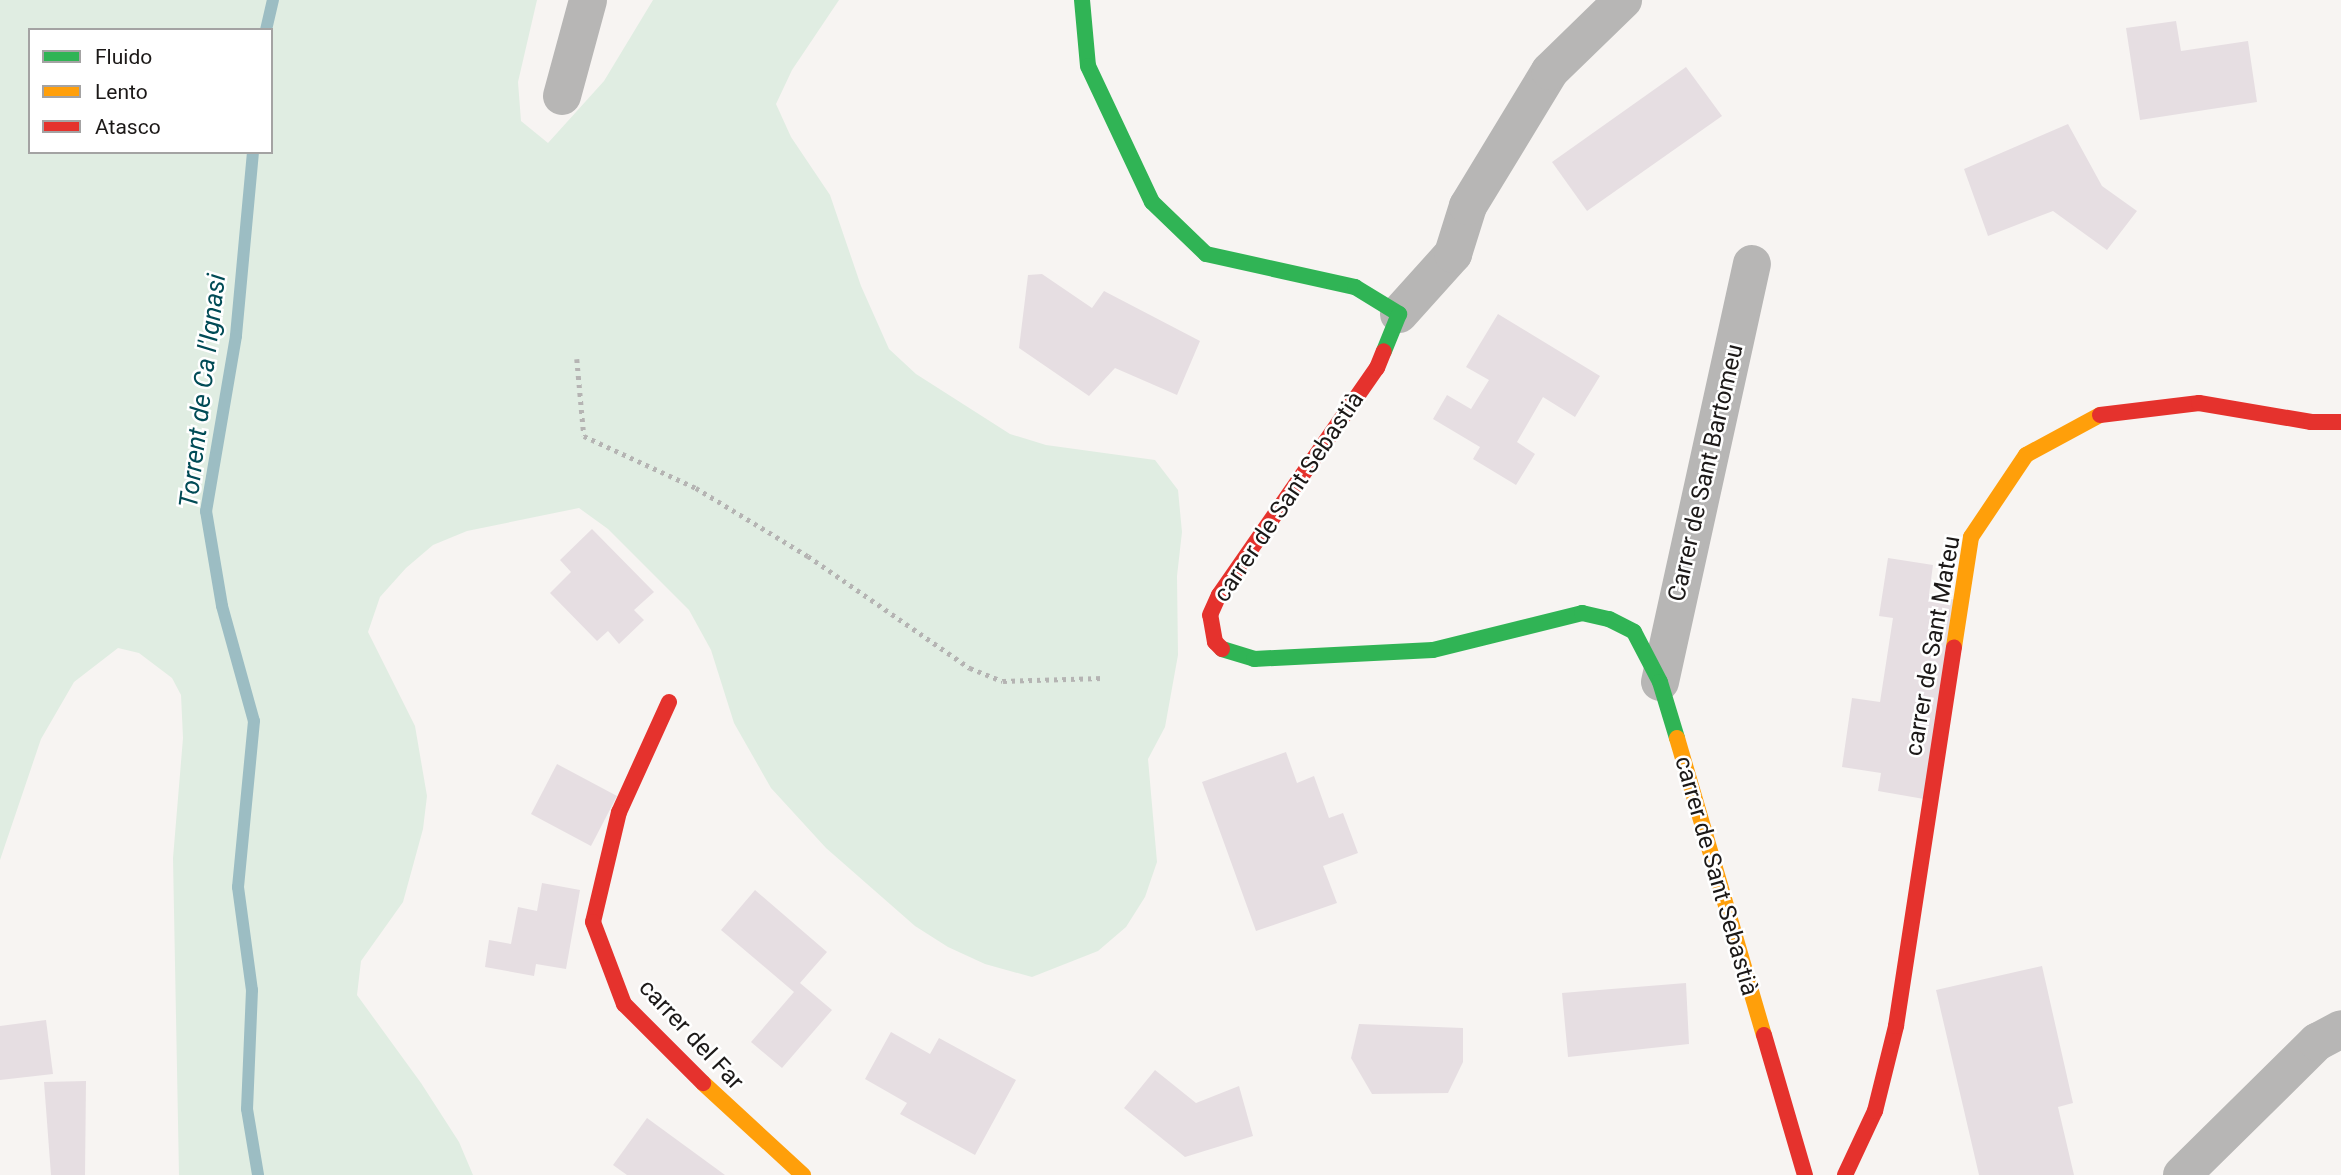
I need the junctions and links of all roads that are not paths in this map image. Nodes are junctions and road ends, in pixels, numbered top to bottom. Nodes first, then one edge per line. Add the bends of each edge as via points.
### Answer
1 (588, 0) edge
2 (1082, 0) edge
3 (1623, 0) edge
4 (562, 96) dead end
5 (1752, 264) dead end
6 (1399, 314) junction
7 (2341, 422) edge
8 (1660, 682) junction
9 (669, 702) dead end
10 (2341, 1029) edge
11 (803, 1175) edge
12 (1805, 1175) edge
13 (1845, 1175) edge
14 (2182, 1175) edge

1 - 4 street
2 - 6 street via 1088,66 1152,202 1206,254 1355,287
3 - 6 street via 1550,71 1468,206 1453,254
5 - 8 street, Carrer de Sant Bartomeu
6 - 8 street, carrer de Sant Sebastià via 1377,368 1219,595 1210,615 1215,642 1224,651 1254,659 1433,650 1582,613 1609,619 1634,632
7 - 13 street, carrer de Sant Mateu via 2311,422 2199,403 2103,413 2026,455 1971,537 1896,1026 1875,1111
8 - 12 street, carrer de Sant Sebastià
9 - 11 street, carrer del Far via 619,812 593,922 624,1004 750,1132
10 - 14 street via 2317,1042

